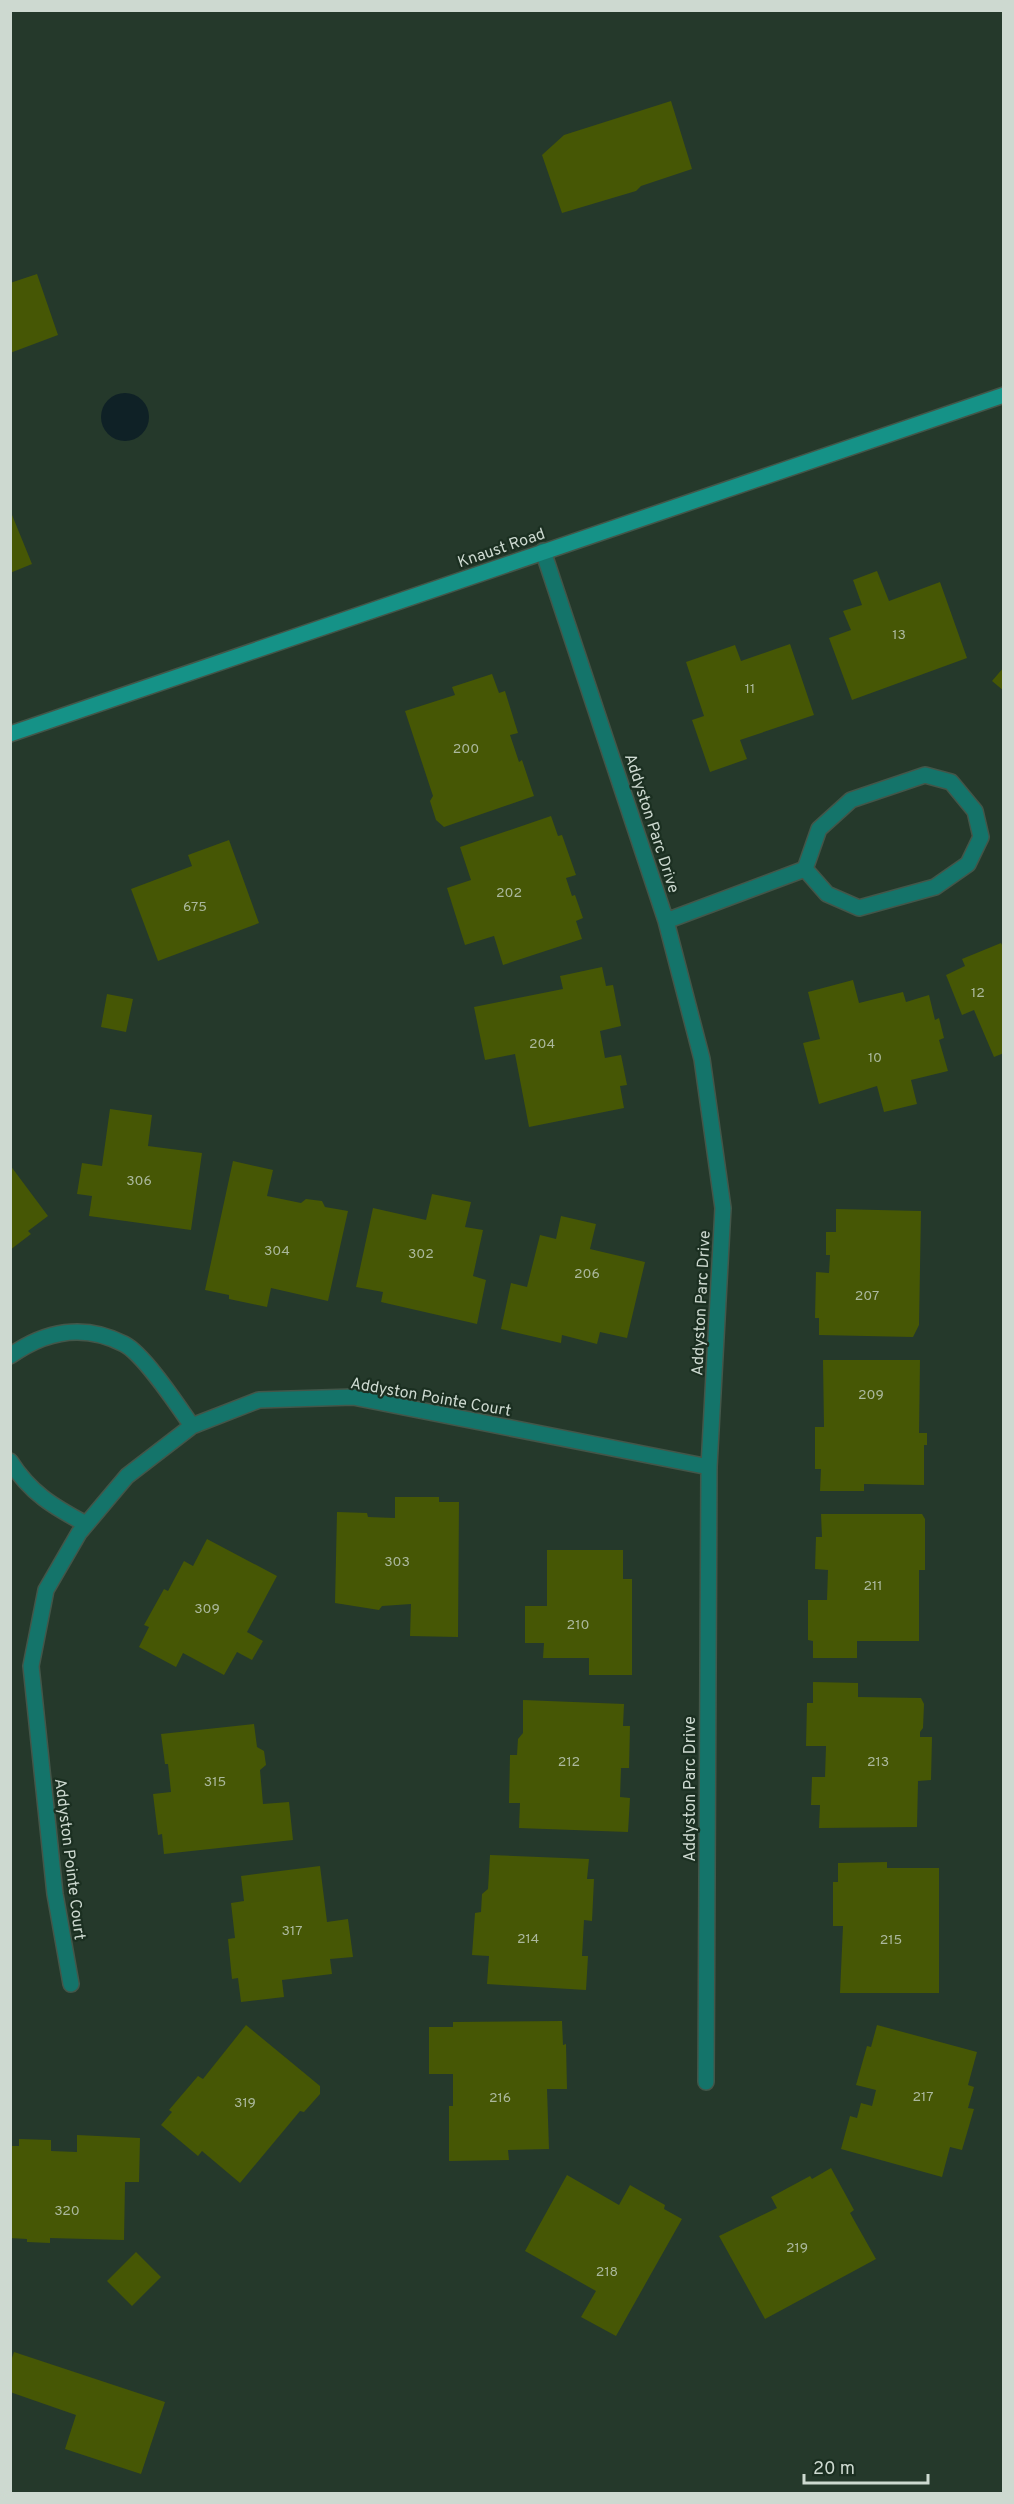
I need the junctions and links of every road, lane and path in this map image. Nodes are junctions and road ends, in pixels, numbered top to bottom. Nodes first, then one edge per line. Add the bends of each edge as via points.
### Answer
1 (1004, 395) edge
2 (543, 551) junction
3 (10, 734) edge
4 (805, 869) junction
5 (666, 921) junction
6 (10, 1356) edge
7 (192, 1426) junction
8 (10, 1461) edge
9 (709, 1467) junction
10 (86, 1524) junction
11 (71, 1984) dead end
12 (706, 2082) dead end

1 - 2 main road, Knaust Road
2 - 3 main road, Knaust Road
2 - 5 street, Addyston Parc Drive
4 - 4 street via 819,829 851,800 925,776 951,782 975,811 981,837 969,864 935,887 859,908 827,894
4 - 5 street
5 - 9 street, Addyston Parc Drive via 702,1059 723,1208
6 - 7 street via 51,1334 87,1332 125,1344 156,1376
7 - 9 street, Addyston Pointe Court via 259,1400 353,1397
7 - 10 street, Addyston Pointe Court via 127,1476
8 - 10 street via 26,1484 51,1506
9 - 12 street, Addyston Parc Drive
10 - 11 street, Addyston Pointe Court via 46,1590 31,1666 55,1894

